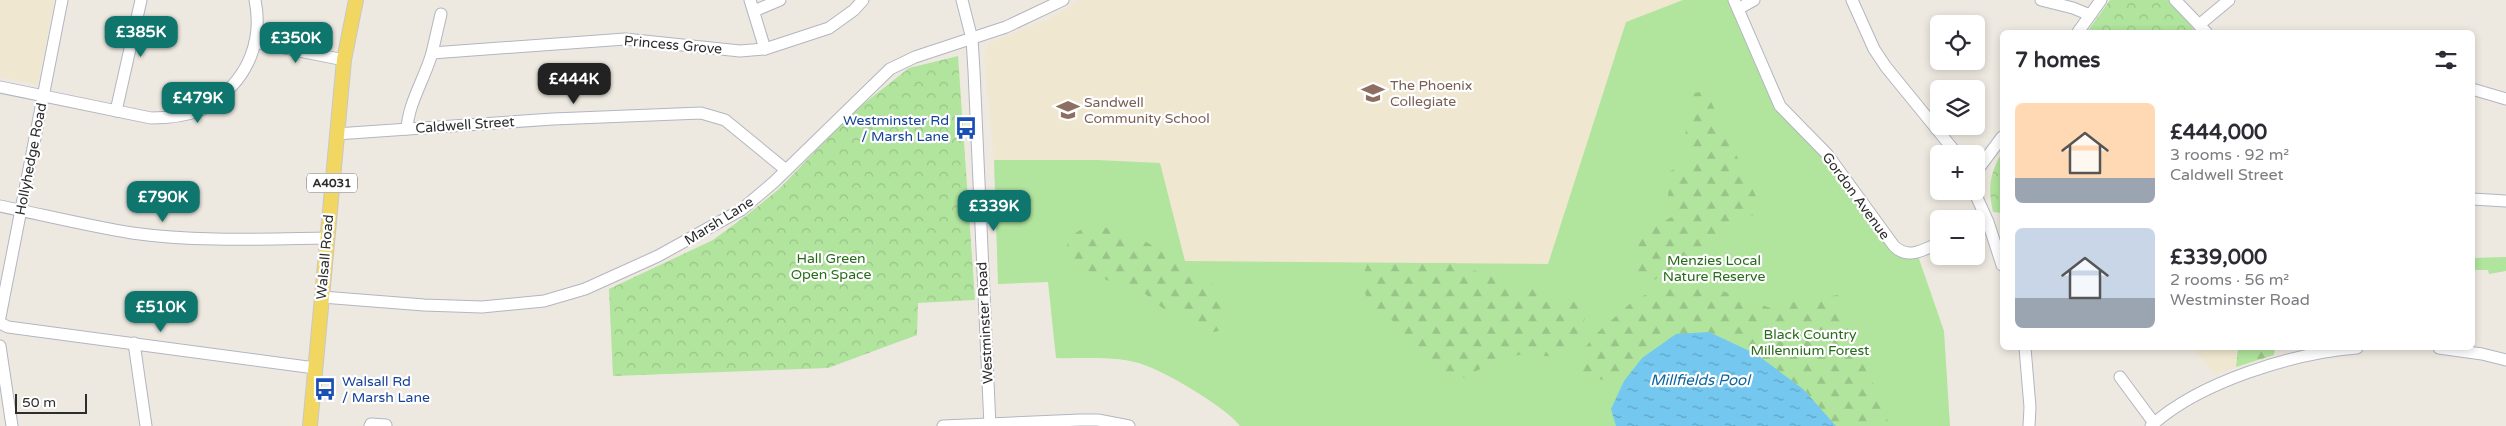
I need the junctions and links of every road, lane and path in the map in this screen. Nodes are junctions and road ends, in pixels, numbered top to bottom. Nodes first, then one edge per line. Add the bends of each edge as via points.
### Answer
1 (62, 0) edge
2 (141, 0) edge
3 (255, 0) edge
4 (356, 0) edge
5 (750, 0) edge
6 (780, 0) edge
7 (863, 0) edge
8 (962, 0) edge
9 (1063, 0) edge
10 (1754, 0) edge
11 (1852, 0) edge
12 (2041, 0) edge
13 (2101, 0) edge
14 (2175, 0) edge
15 (2229, 0) edge
16 (1736, 4) edge
17 (754, 11) junction
18 (440, 14) dead end
19 (2090, 15) junction
20 (2202, 29) edge
21 (2079, 30) edge
22 (972, 39) junction
23 (254, 42) junction
24 (765, 49) junction
25 (432, 53) junction
26 (344, 60) junction
27 (0, 87) edge
28 (2475, 90) edge
29 (44, 96) junction
30 (2506, 99) edge
31 (116, 111) junction
32 (407, 129) junction
33 (336, 134) junction
34 (2000, 140) edge
35 (1950, 145) edge
36 (1985, 160) edge
37 (786, 170) junction
38 (2475, 199) edge
39 (1978, 200) edge
40 (2506, 202) edge
41 (0, 206) edge
42 (21, 210) junction
43 (1988, 222) junction
44 (1985, 223) edge
45 (327, 238) junction
46 (1930, 247) edge
47 (2000, 259) edge
48 (322, 297) junction
49 (0, 317) edge
50 (0, 323) edge
51 (134, 342) junction
52 (0, 346) edge
53 (2025, 350) edge
54 (2327, 350) edge
55 (2453, 350) edge
56 (2506, 360) edge
57 (315, 368) junction
58 (2120, 377) dead end
59 (386, 425) dead end
60 (990, 425) edge
61 (2153, 425) edge
62 (12, 426) edge
63 (146, 426) edge
64 (310, 426) edge
65 (370, 426) edge
66 (943, 426) edge
67 (1129, 426) edge
68 (2029, 426) edge

1 - 29 street, Hollyhedge Road
2 - 31 street
3 - 23 street via 258,15
4 - 26 main road, Walsall Road / A4031
5 - 17 street
6 - 17 street
7 - 24 street, Princess Grove via 829,28
8 - 22 street, Westminster Road
9 - 22 street, Marsh Lane
10 - 16 street
11 - 35 street via 1874,49 1886,67
12 - 19 street
13 - 19 street
14 - 20 street
15 - 20 street
16 - 46 street, Gordon Avenue via 1780,106 1827,154 1900,253 1917,253
17 - 24 street
18 - 25 street
19 - 21 street
22 - 37 street, Marsh Lane via 890,69
22 - 60 street, Westminster Road
23 - 26 street
23 - 31 street via 246,69 226,92 202,110 169,118
24 - 25 street, Princess Grove via 740,51 625,39
25 - 32 street via 410,108
26 - 33 main road, Walsall Road / A4031
27 - 29 street
28 - 30 street
29 - 31 street
29 - 42 street, Hollyhedge Road
32 - 33 street, Caldwell Street
32 - 37 street, Caldwell Street via 701,113 724,120
33 - 45 main road, Walsall Road / A4031
34 - 36 street
37 - 48 street, Marsh Lane via 741,210 701,234 612,278 563,296 521,305 482,307
38 - 40 street
39 - 43 street
41 - 42 street
42 - 45 street via 132,233 171,237 245,240
42 - 49 street, Hollyhedge Road
43 - 44 street
43 - 47 street
45 - 48 main road, Walsall Road / A4031
48 - 57 main road, Walsall Road / A4031
50 - 51 street
51 - 57 street
51 - 63 street
52 - 62 street
53 - 68 street
54 - 61 street via 2249,373 2198,394
55 - 56 street
57 - 64 main road, Walsall Road / A4031
58 - 61 street
59 - 65 street
60 - 66 street
60 - 67 street via 1098,420

